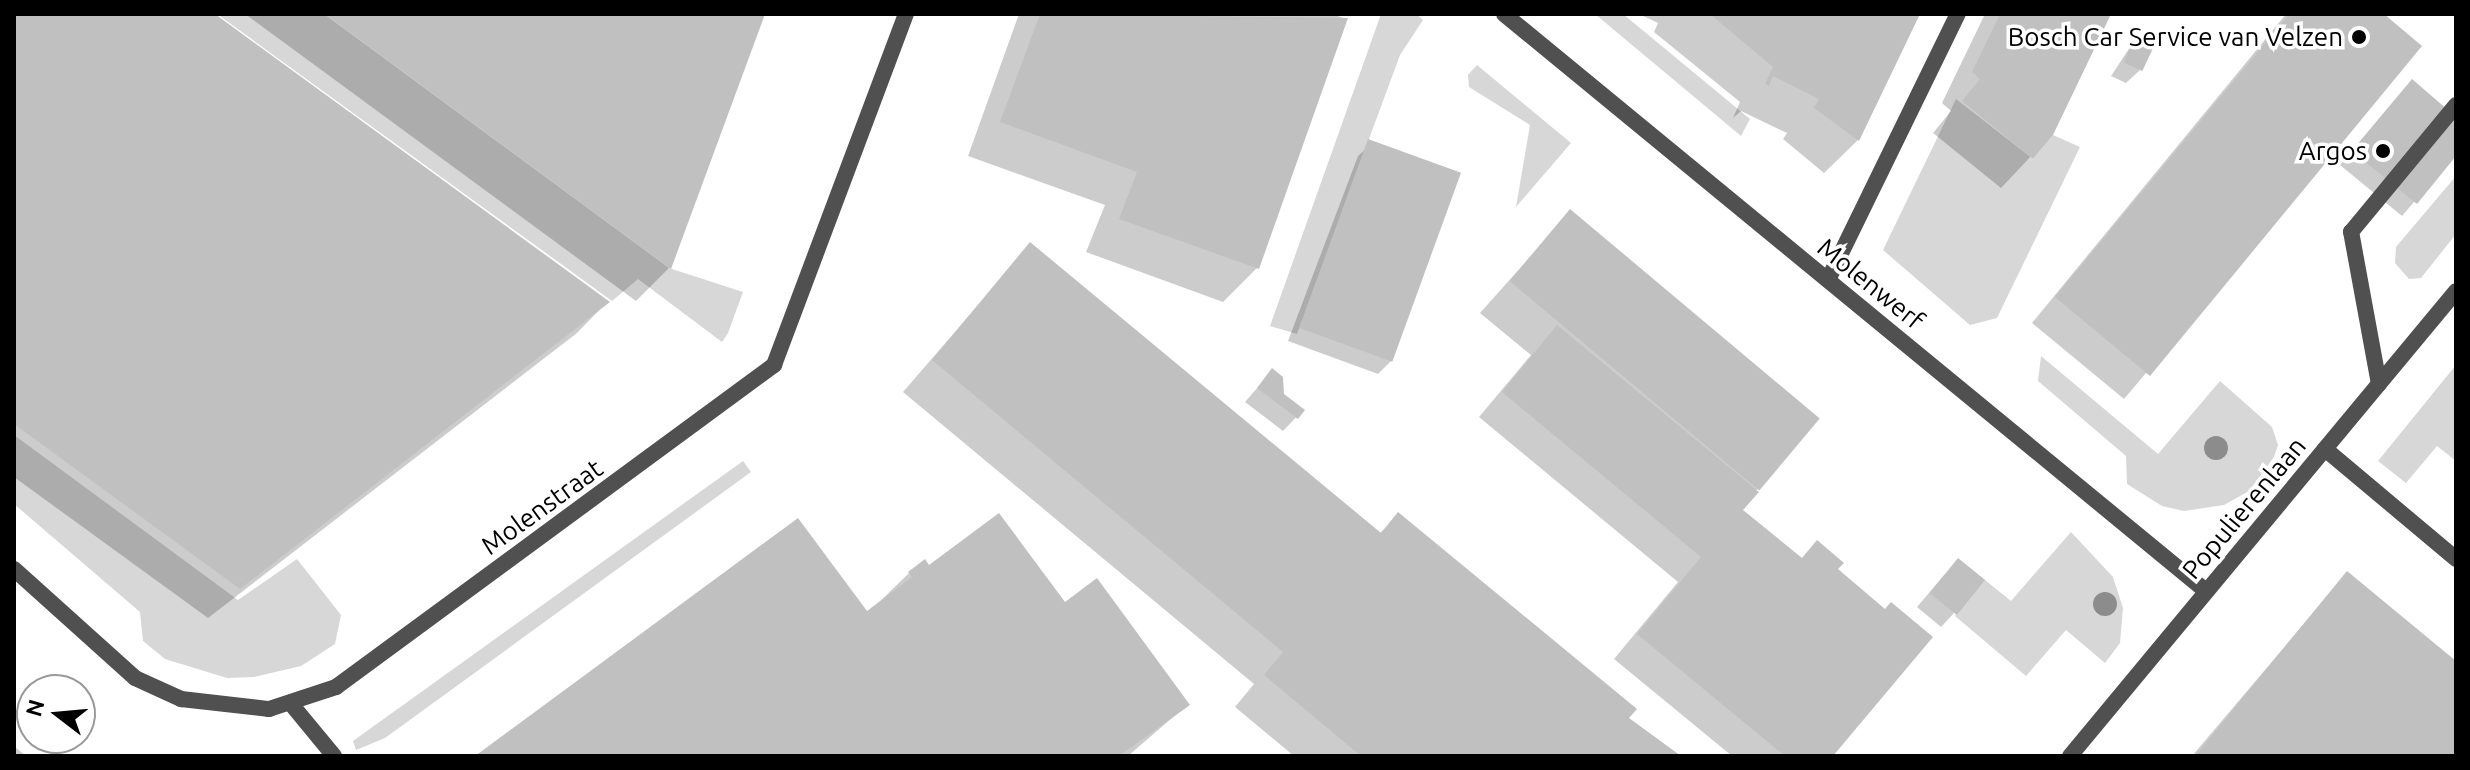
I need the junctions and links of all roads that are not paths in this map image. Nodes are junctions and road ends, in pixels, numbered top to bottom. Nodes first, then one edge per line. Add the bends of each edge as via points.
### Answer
1 (906, 14) edge
2 (1505, 14) edge
3 (1958, 14) edge
4 (2456, 105) edge
5 (1828, 280) junction
6 (2456, 291) edge
7 (2379, 384) junction
8 (2325, 449) junction
9 (2456, 559) edge
10 (14, 569) edge
11 (2206, 591) junction
12 (292, 705) junction
13 (334, 756) edge
14 (2070, 756) edge

1 - 12 street, Molenstraat via 774,365 336,687
2 - 5 street, Molenwerf
3 - 5 street
4 - 7 street via 2351,232
5 - 11 street, Molenwerf
6 - 7 street, Populierenlaan
7 - 8 street, Populierenlaan
8 - 9 street
8 - 11 street, Populierenlaan
10 - 12 street, Molenstraat via 135,678 181,699 236,708
11 - 14 street, Populierenlaan
12 - 13 street

